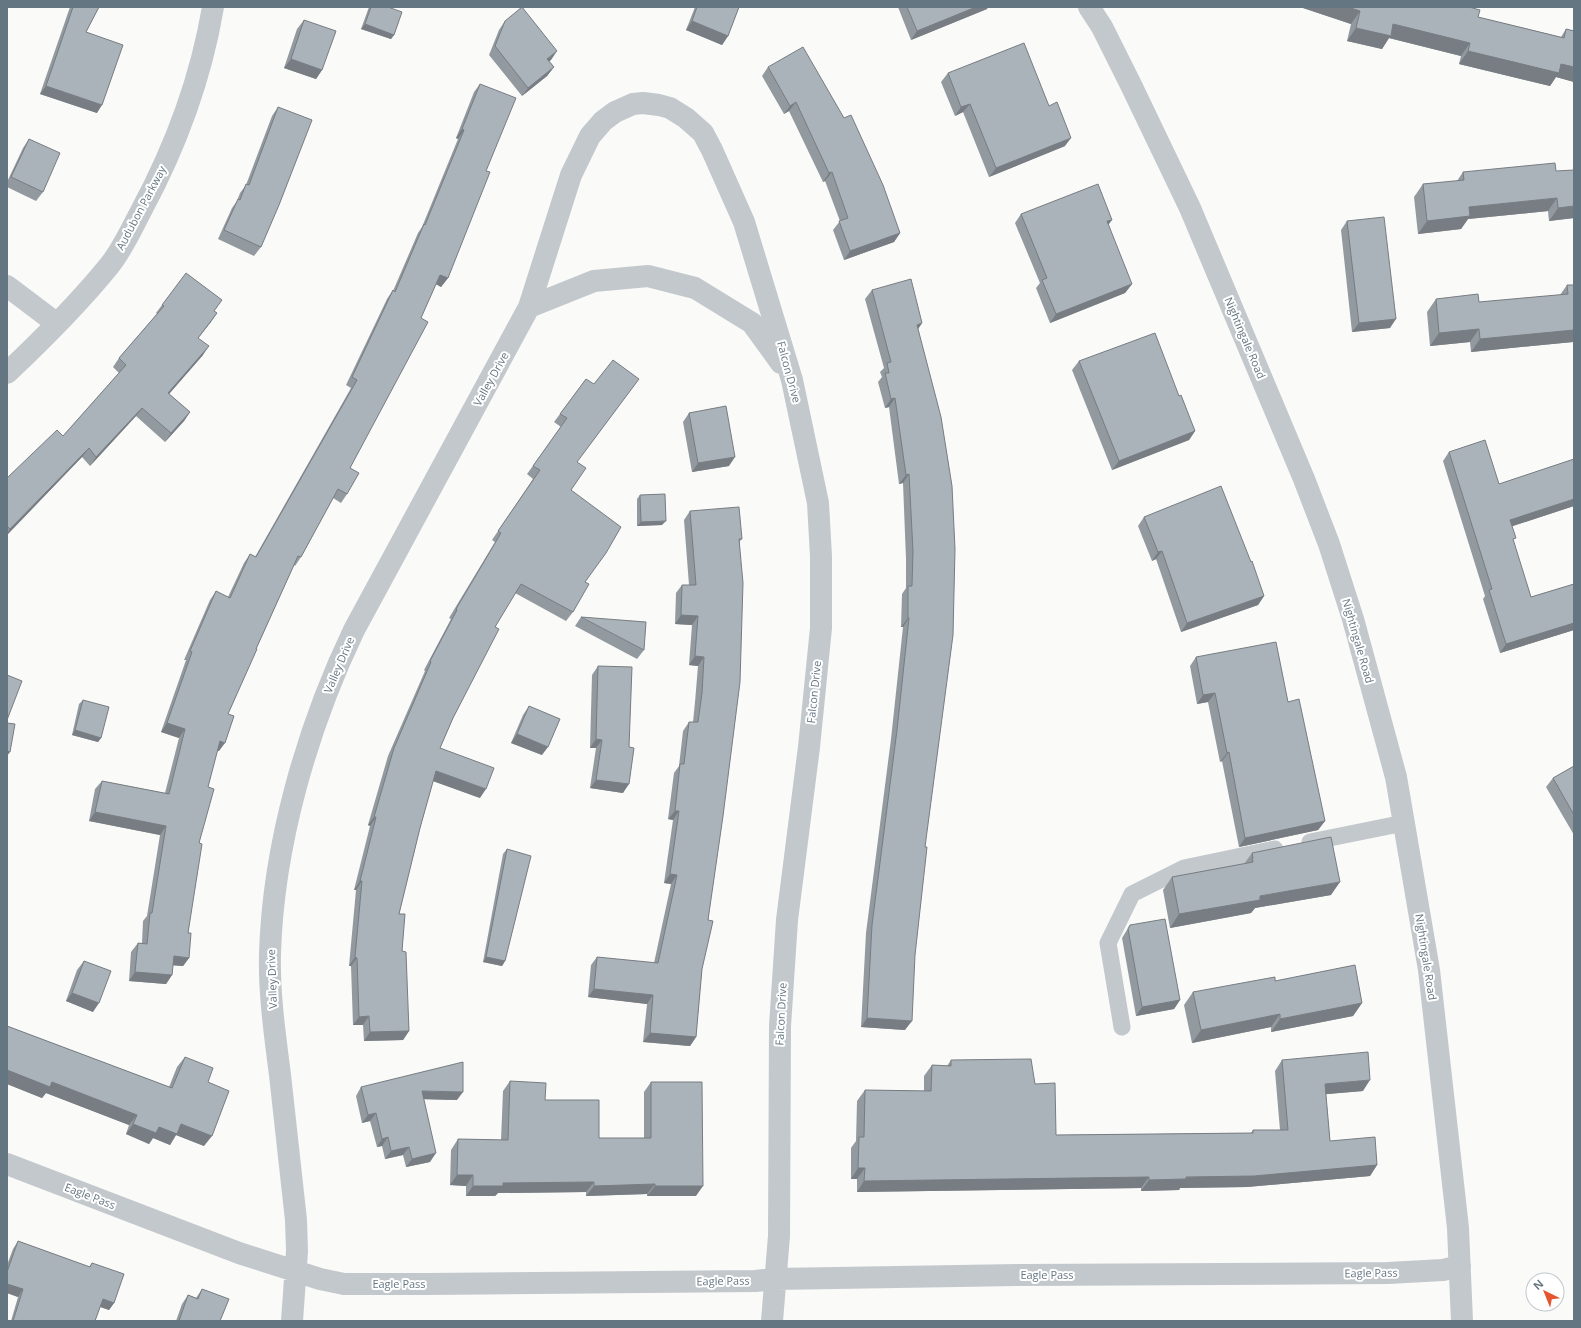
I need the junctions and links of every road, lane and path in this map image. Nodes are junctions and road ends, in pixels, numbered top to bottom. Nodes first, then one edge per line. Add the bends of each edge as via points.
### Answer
1 (213, 7) edge
2 (1089, 7) edge
3 (659, 105) joint
4 (7, 286) edge
5 (529, 307) junction
6 (56, 324) junction
7 (7, 373) edge
8 (792, 380) junction
9 (1404, 823) junction
10 (1122, 1027) dead end
11 (7, 1164) edge
12 (1460, 1266) junction
13 (295, 1271) junction
14 (775, 1279) junction
15 (292, 1321) edge
16 (772, 1321) edge
17 (1462, 1321) edge

1 - 6 street, Audubon Parkway via 203,56 190,100 160,176 110,265
2 - 9 street, Nightingale Road via 1102,27 1190,208 1310,494 1353,619 1396,777
3 - 5 street, Valley Drive via 634,104 615,112 590,136 571,175
3 - 8 street, Falcon Drive via 670,108 686,118 703,134 712,150 744,222
4 - 6 street
5 - 8 street via 594,281 648,276 695,288 752,323
5 - 13 street, Valley Drive via 336,667 310,737 285,829 272,909 270,956 271,992 296,1220
6 - 7 street, Audubon Parkway
8 - 14 street, Falcon Drive via 818,503 821,628 787,920 780,1026 779,1236
9 - 10 lane via 1184,868 1132,894 1108,943
9 - 12 street, Nightingale Road via 1430,970
11 - 13 street, Eagle Pass via 240,1253
12 - 14 street, Eagle Pass via 1444,1270 1388,1273
12 - 17 street, Nightingale Road
13 - 14 street, Eagle Pass via 344,1284
13 - 15 street, Valley Drive
14 - 16 street, Falcon Drive

